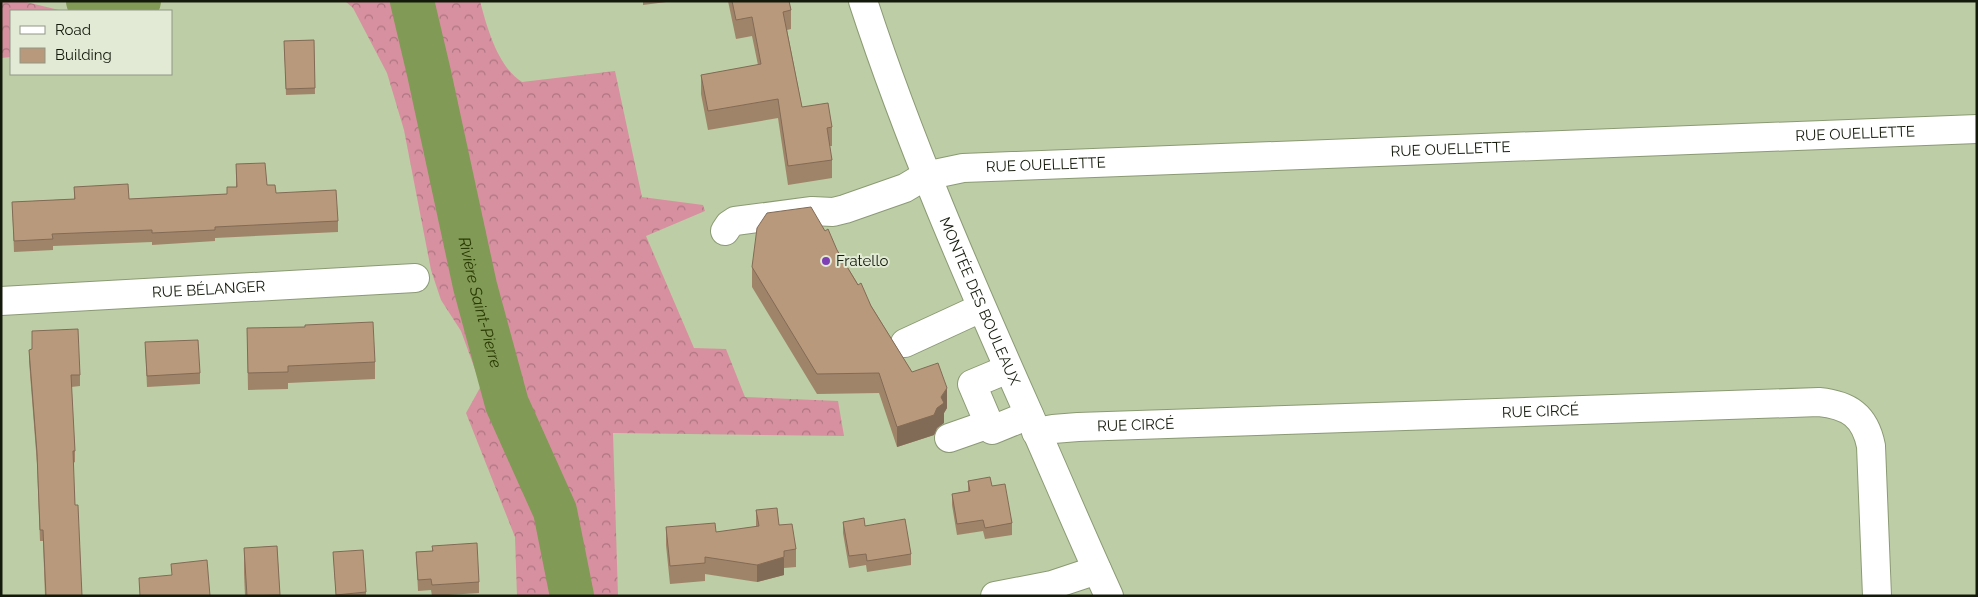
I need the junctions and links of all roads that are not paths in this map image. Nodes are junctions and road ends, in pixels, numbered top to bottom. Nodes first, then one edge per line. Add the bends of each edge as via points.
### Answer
1 (863, 1) edge
2 (1977, 129) edge
3 (926, 176) junction
4 (725, 231) dead end
5 (415, 278) dead end
6 (1, 301) edge
7 (981, 308) junction
8 (905, 343) dead end
9 (1008, 369) junction
10 (1033, 423) junction
11 (989, 424) junction
12 (948, 438) dead end
13 (1097, 570) junction
14 (995, 596) edge
15 (1109, 596) edge
16 (1877, 596) edge

1 - 3 street, MONTÉE DES BOULEAUX via 892,90
2 - 3 street, RUE OUELLETTE via 963,168
3 - 4 street, RUE OUELLETTE via 905,188 845,209 735,221
3 - 7 street, MONTÉE DES BOULEAUX
5 - 6 street, RUE BÉLANGER
7 - 8 street
7 - 9 street, MONTÉE DES BOULEAUX
9 - 10 street, MONTÉE DES BOULEAUX
9 - 11 street via 972,384
10 - 11 street, RUE CIRCÉ via 992,430
10 - 13 street, MONTÉE DES BOULEAUX
10 - 16 street, RUE CIRCÉ via 1053,428 1832,404 1854,414 1869,433
11 - 12 street
13 - 14 street via 1052,585
13 - 15 street, MONTÉE DES BOULEAUX

